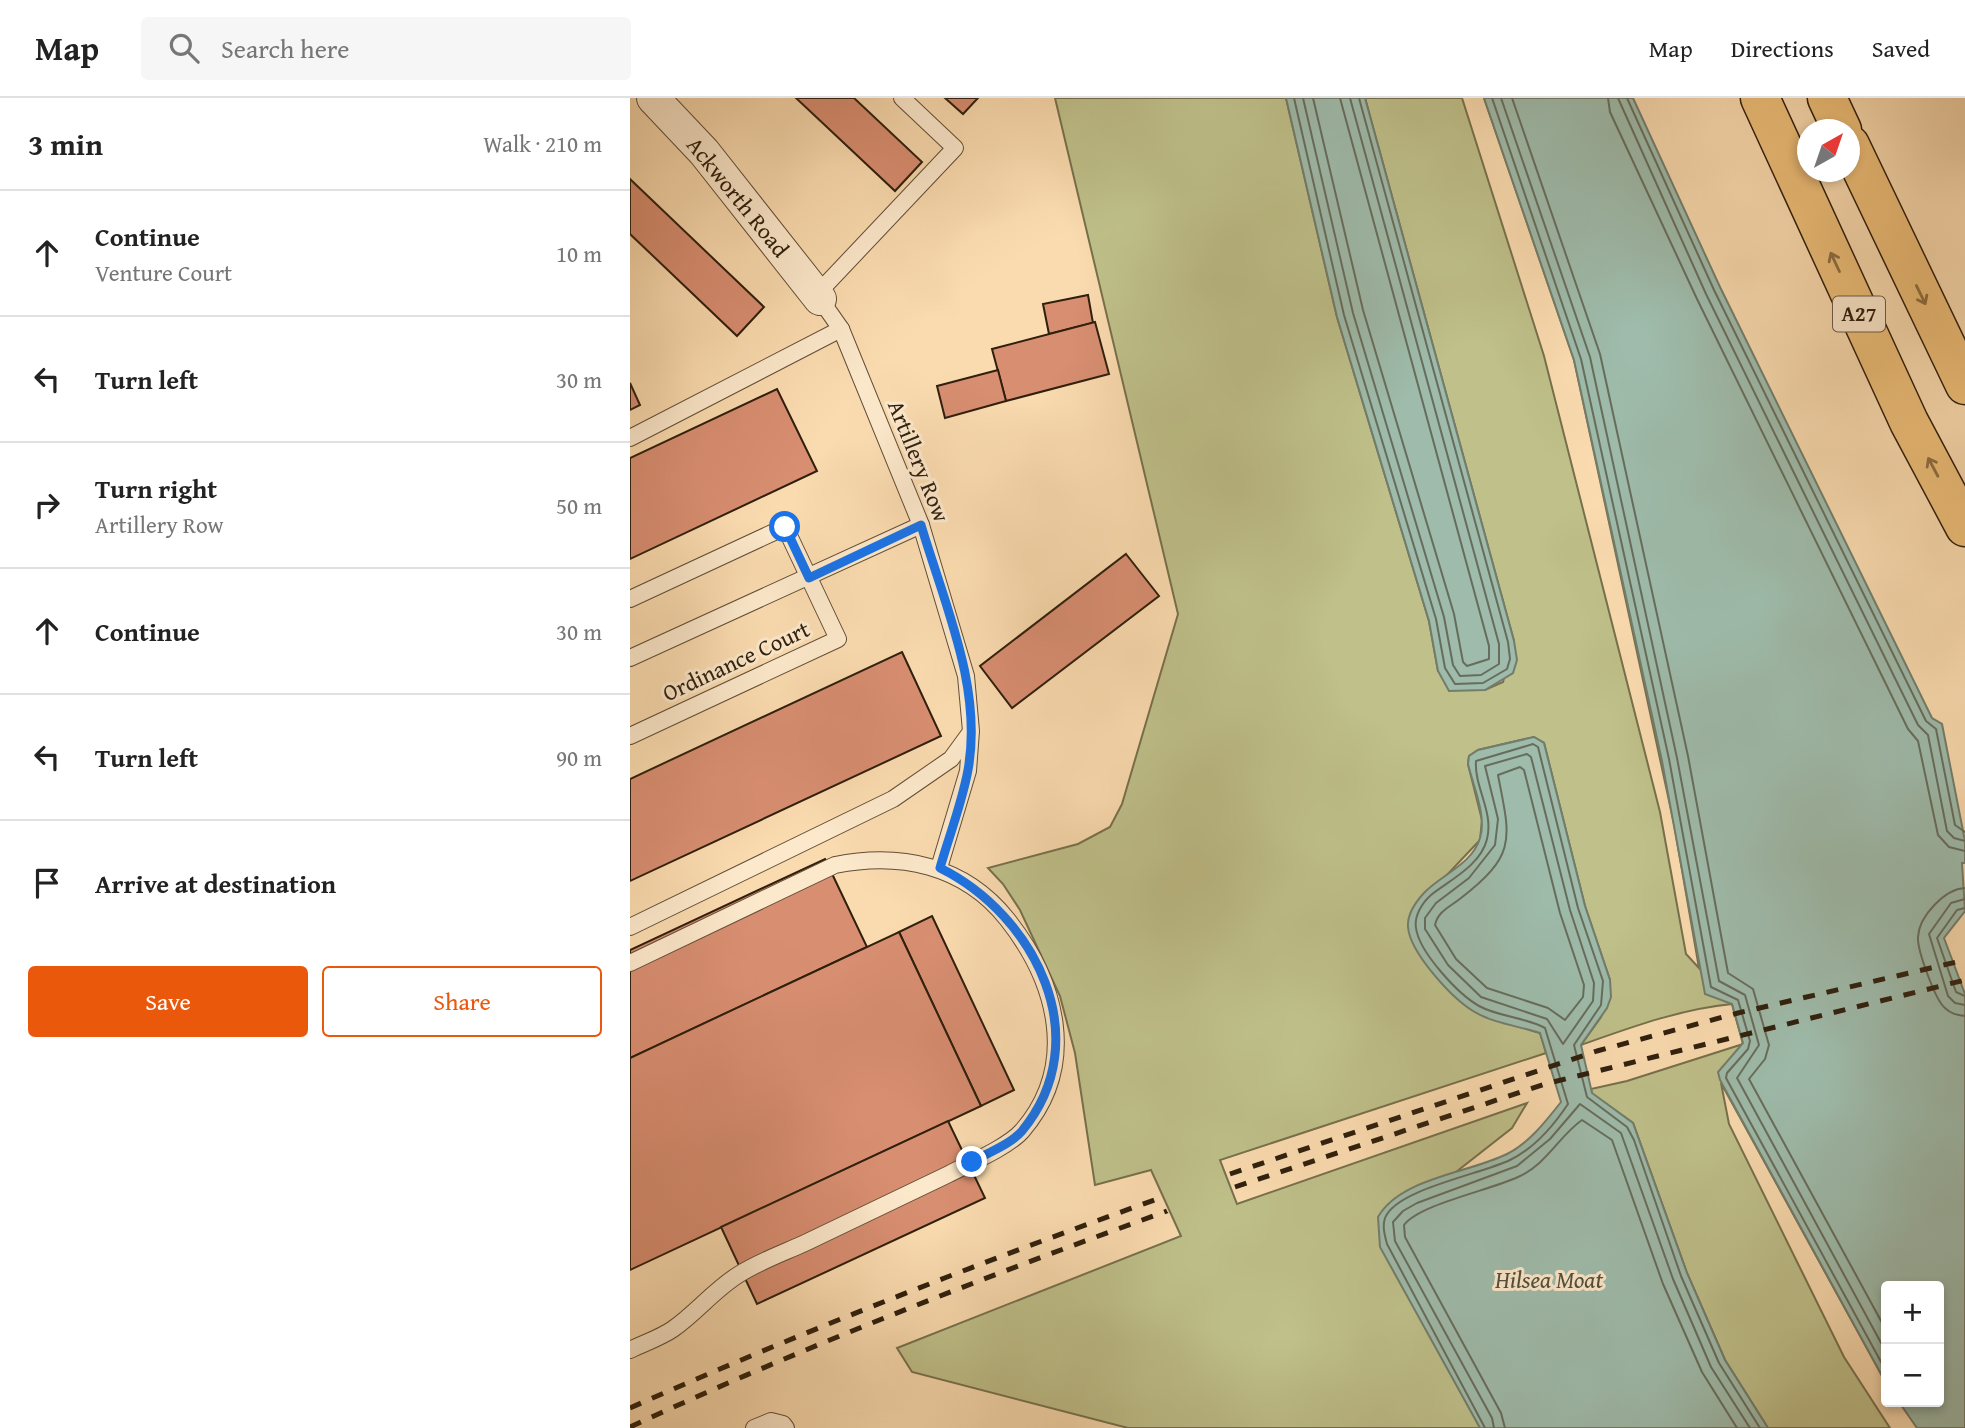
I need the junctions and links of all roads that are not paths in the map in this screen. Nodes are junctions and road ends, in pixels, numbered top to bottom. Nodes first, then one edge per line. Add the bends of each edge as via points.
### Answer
1 (653, 98) edge
2 (902, 98) edge
3 (1760, 98) edge
4 (1827, 98) edge
5 (1837, 119) edge
6 (1860, 166) edge
7 (819, 296) junction
8 (841, 329) junction
9 (1965, 385) edge
10 (630, 438) edge
11 (921, 525) junction
12 (1965, 527) edge
13 (809, 578) junction
14 (630, 599) edge
15 (630, 658) edge
16 (971, 731) junction
17 (630, 736) edge
18 (940, 868) junction
19 (630, 927) edge
20 (630, 963) edge
21 (630, 1350) edge
22 (754, 1428) edge
23 (786, 1428) edge

1 - 7 street, Ackworth Road via 704,152
2 - 7 lane via 955,148
12 -> 3 highway, A27 via 1909,422
4 - 5 highway
6 -> 9 highway, A27
7 - 8 lane, Artillery Row
8 - 10 lane
8 - 11 lane, Artillery Row
11 - 13 lane
11 - 16 lane, Artillery Row via 966,676
13 - 14 lane via 785,527
13 - 15 lane
13 - 17 lane, Ordinance Court via 838,639
16 - 18 lane, Artillery Row via 968,771
16 - 19 lane via 951,759 893,799
18 - 20 lane via 900,859 835,865
18 - 21 lane via 996,905 1023,939 1051,1000 1058,1044 1049,1089 1021,1133 972,1162 738,1275 671,1330
22 - 23 lane via 771,1421

